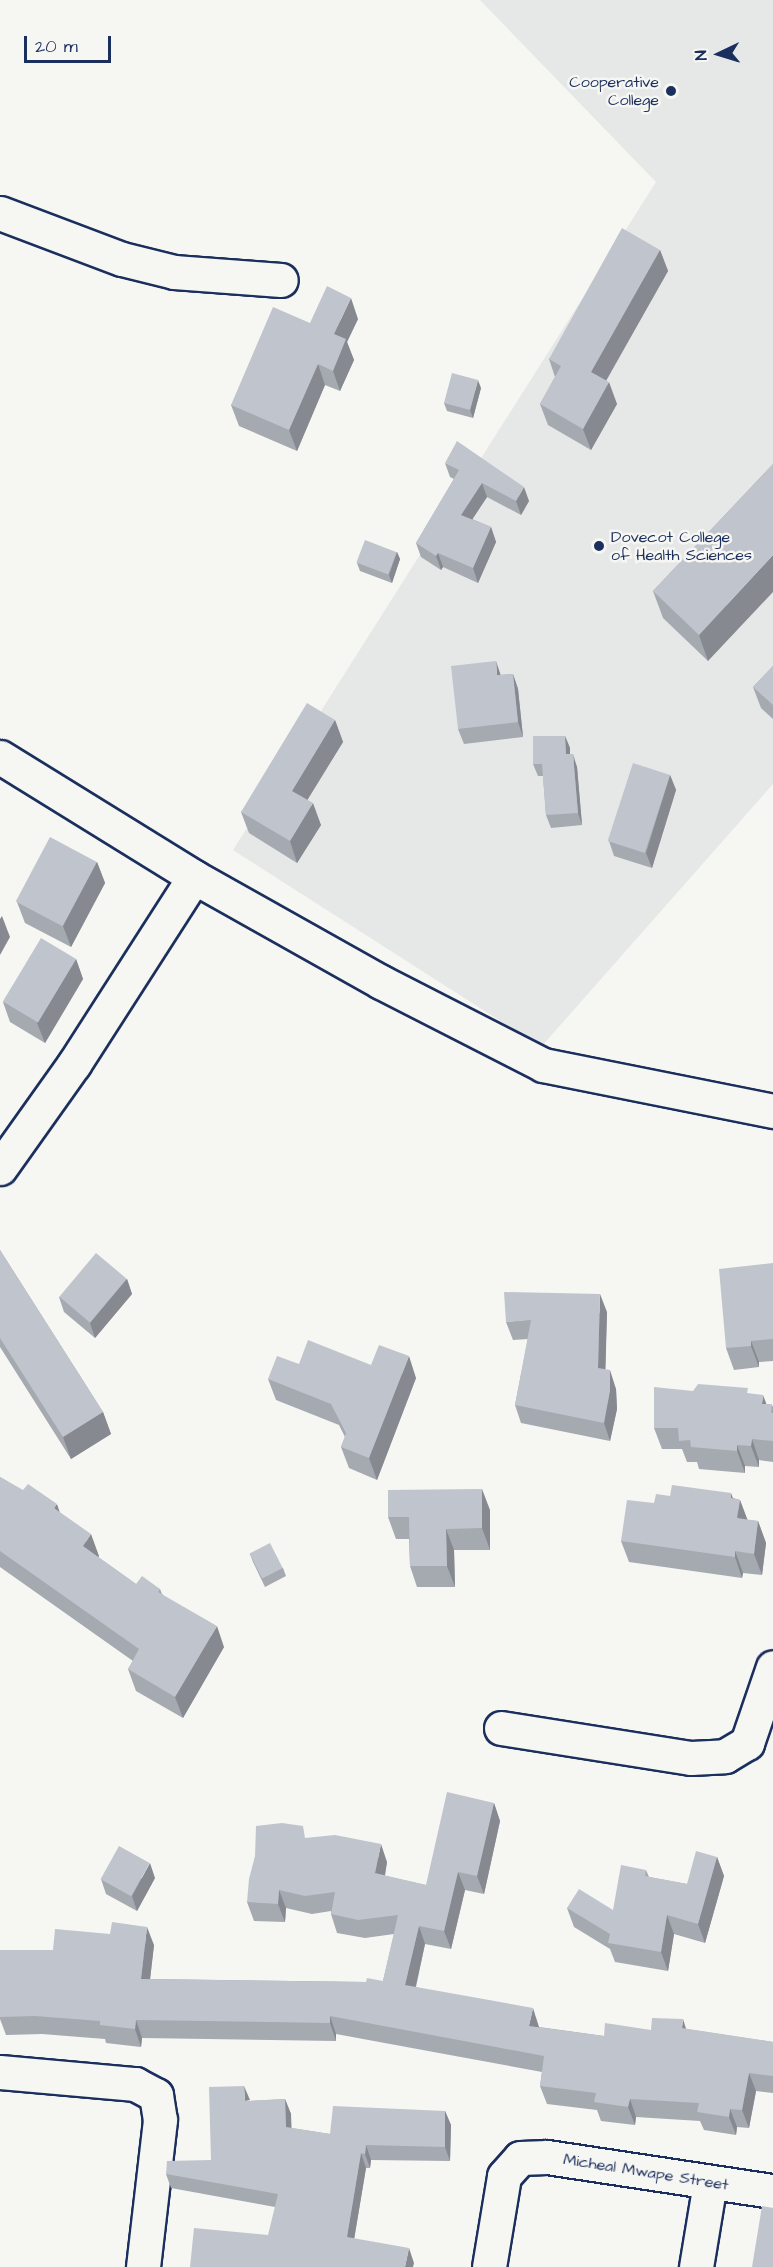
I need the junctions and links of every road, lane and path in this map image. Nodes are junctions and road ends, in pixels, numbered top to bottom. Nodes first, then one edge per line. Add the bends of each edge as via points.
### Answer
1 (0, 213) edge
2 (281, 280) dead end
3 (0, 757) edge
4 (194, 877) junction
5 (773, 1112) edge
6 (0, 1168) edge
7 (773, 1667) edge
8 (501, 1728) dead end
9 (0, 2072) edge
10 (710, 2182) junction
11 (773, 2191) edge
12 (143, 2267) edge
13 (489, 2267) edge
14 (696, 2267) edge

1 - 2 street via 73,242 174,272
3 - 4 street
4 - 5 street via 381,982 543,1065
4 - 6 street via 75,1064
7 - 8 street via 747,1743 725,1756 691,1758
9 - 12 street via 135,2084 156,2096 160,2120
10 - 11 street, Micheal Mwape Street
10 - 13 street, Micheal Mwape Street via 546,2157 520,2158 504,2176
10 - 14 street

